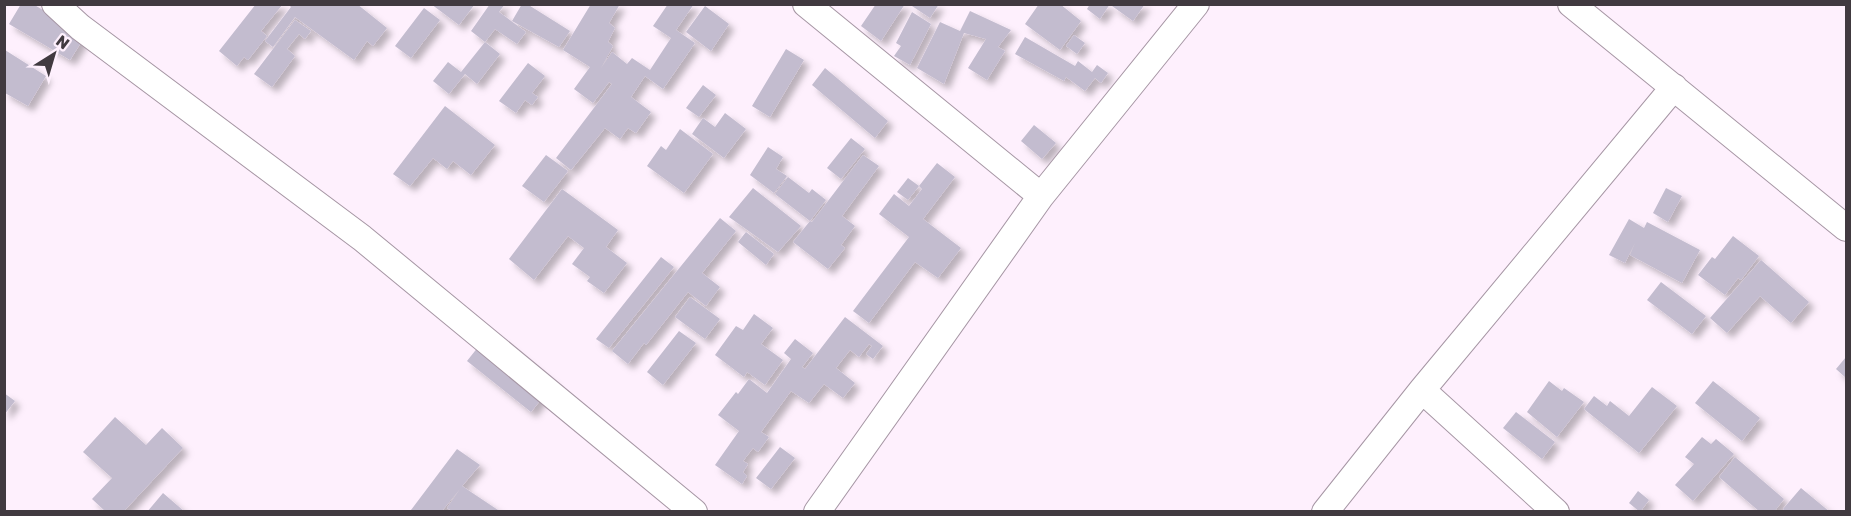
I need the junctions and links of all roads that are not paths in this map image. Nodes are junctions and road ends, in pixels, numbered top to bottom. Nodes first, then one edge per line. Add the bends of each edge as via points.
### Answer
1 (55, 4) edge
2 (806, 4) edge
3 (1196, 4) edge
4 (1571, 4) edge
5 (1674, 87) junction
6 (1041, 196) junction
7 (1846, 228) edge
8 (1422, 390) junction
9 (694, 512) edge
10 (817, 512) edge
11 (1325, 512) edge
12 (1556, 512) edge

1 - 9 street via 80,27 362,238
2 - 6 street
3 - 6 street
4 - 5 street
5 - 7 street
5 - 8 street
6 - 10 street
8 - 11 street
8 - 12 street

